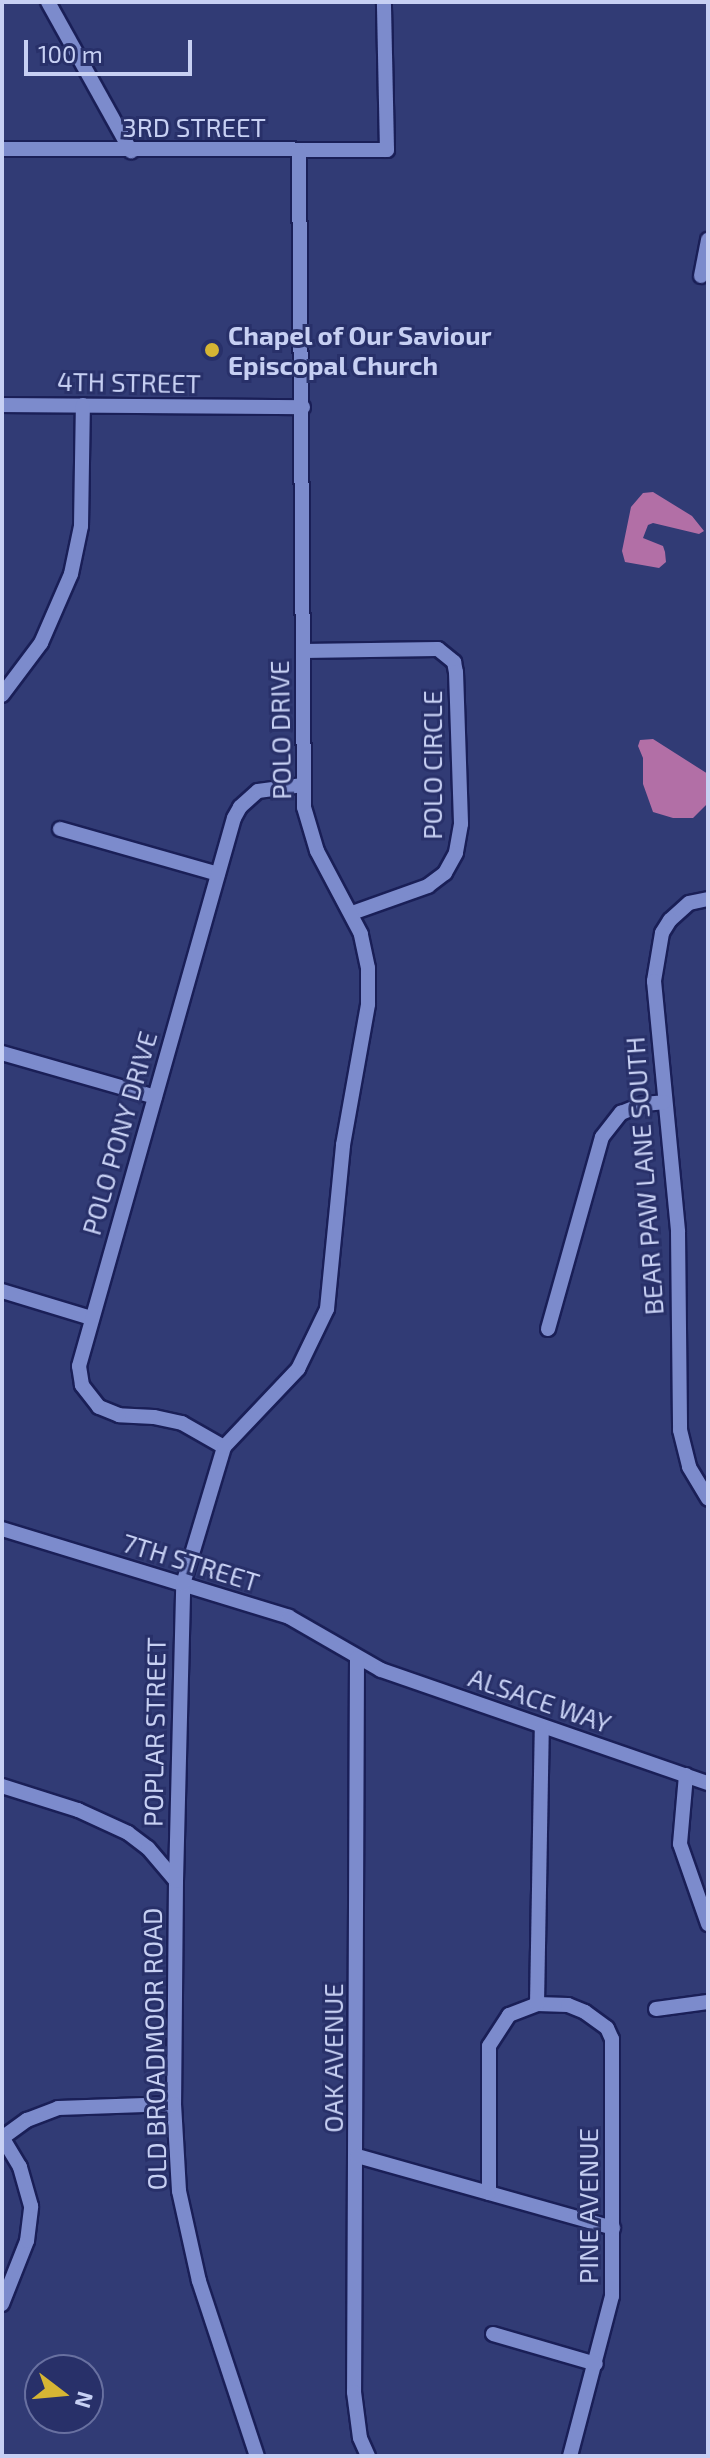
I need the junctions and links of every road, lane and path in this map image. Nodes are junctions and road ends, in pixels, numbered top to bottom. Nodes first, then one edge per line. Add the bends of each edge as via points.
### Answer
1 (48, 2) edge
2 (384, 2) edge
3 (2, 149) edge
4 (131, 151) junction
5 (299, 151) junction
6 (708, 240) edge
7 (701, 276) dead end
8 (2, 405) edge
9 (83, 405) junction
10 (303, 407) junction
11 (303, 651) junction
12 (2, 695) edge
13 (303, 785) junction
14 (60, 829) dead end
15 (218, 874) junction
16 (708, 899) edge
17 (352, 913) junction
18 (2, 1053) edge
19 (155, 1097) junction
20 (664, 1102) junction
21 (2, 1291) edge
22 (91, 1318) junction
23 (548, 1329) dead end
24 (224, 1447) junction
25 (708, 1499) edge
26 (2, 1529) edge
27 (183, 1584) junction
28 (357, 1658) junction
29 (542, 1728) junction
30 (686, 1775) junction
31 (708, 1783) edge
32 (2, 1786) edge
33 (176, 1881) junction
34 (708, 1924) edge
35 (708, 2002) edge
36 (537, 2004) junction
37 (656, 2009) dead end
38 (174, 2104) junction
39 (2, 2138) edge
40 (357, 2156) junction
41 (489, 2193) junction
42 (613, 2228) junction
43 (2, 2304) edge
44 (493, 2334) dead end
45 (596, 2364) junction
46 (257, 2456) edge
47 (368, 2456) edge
48 (570, 2456) edge

1 - 4 street
2 - 5 street, 3RD STREET via 387,150
3 - 4 street, 3RD STREET
4 - 5 street, 3RD STREET
5 - 10 street, POLO DRIVE
6 - 7 street
8 - 9 street, 4TH STREET
9 - 10 street, 4TH STREET
9 - 12 street via 81,526 71,574 41,643
10 - 11 street, POLO DRIVE
11 - 13 street, POLO DRIVE
11 - 17 street, POLO CIRCLE via 438,649 454,662 456,672 461,824 456,853 445,873 428,886
13 - 15 street, POLO PONY DRIVE via 268,787 240,807
13 - 17 street, POLO DRIVE via 306,819 317,851
14 - 15 street
15 - 19 street, POLO PONY DRIVE
16 - 20 street, BEAR PAW LANE SOUTH via 689,903 662,933 657,954
17 - 24 street, POLO DRIVE via 366,952 368,1004 343,1145 327,1309 298,1369
18 - 19 street
19 - 22 street, POLO PONY DRIVE
20 - 23 street via 621,1113 602,1137
20 - 25 street, BEAR PAW LANE SOUTH via 678,1232 680,1430 689,1467
21 - 22 street
22 - 24 street, POLO PONY DRIVE via 79,1366 91,1400 119,1415 182,1423
24 - 27 street, POLO DRIVE
26 - 27 street, 7TH STREET
27 - 28 street, 7TH STREET via 289,1617
27 - 33 street, POPLAR STREET
28 - 29 street, ALSACE WAY
28 - 40 street, OAK AVENUE
29 - 30 street, ALSACE WAY
29 - 36 street
30 - 31 street, ALSACE WAY
30 - 34 street via 680,1844
32 - 33 street, OLD BROADMOOR ROAD via 78,1810 128,1833
33 - 38 street, OLD BROADMOOR ROAD
35 - 37 street
36 - 41 street via 509,2015 489,2046
36 - 42 street, PINE AVENUE via 568,2005 585,2012 607,2028 612,2039
38 - 39 street via 58,2108 27,2120
38 - 46 street, OLD BROADMOOR ROAD via 184,2222
39 - 43 street via 20,2167 31,2206 27,2241
40 - 41 street
40 - 47 street, OAK AVENUE via 354,2392
41 - 42 street
42 - 45 street, PINE AVENUE via 612,2296
44 - 45 street
45 - 48 street, PINE AVENUE

